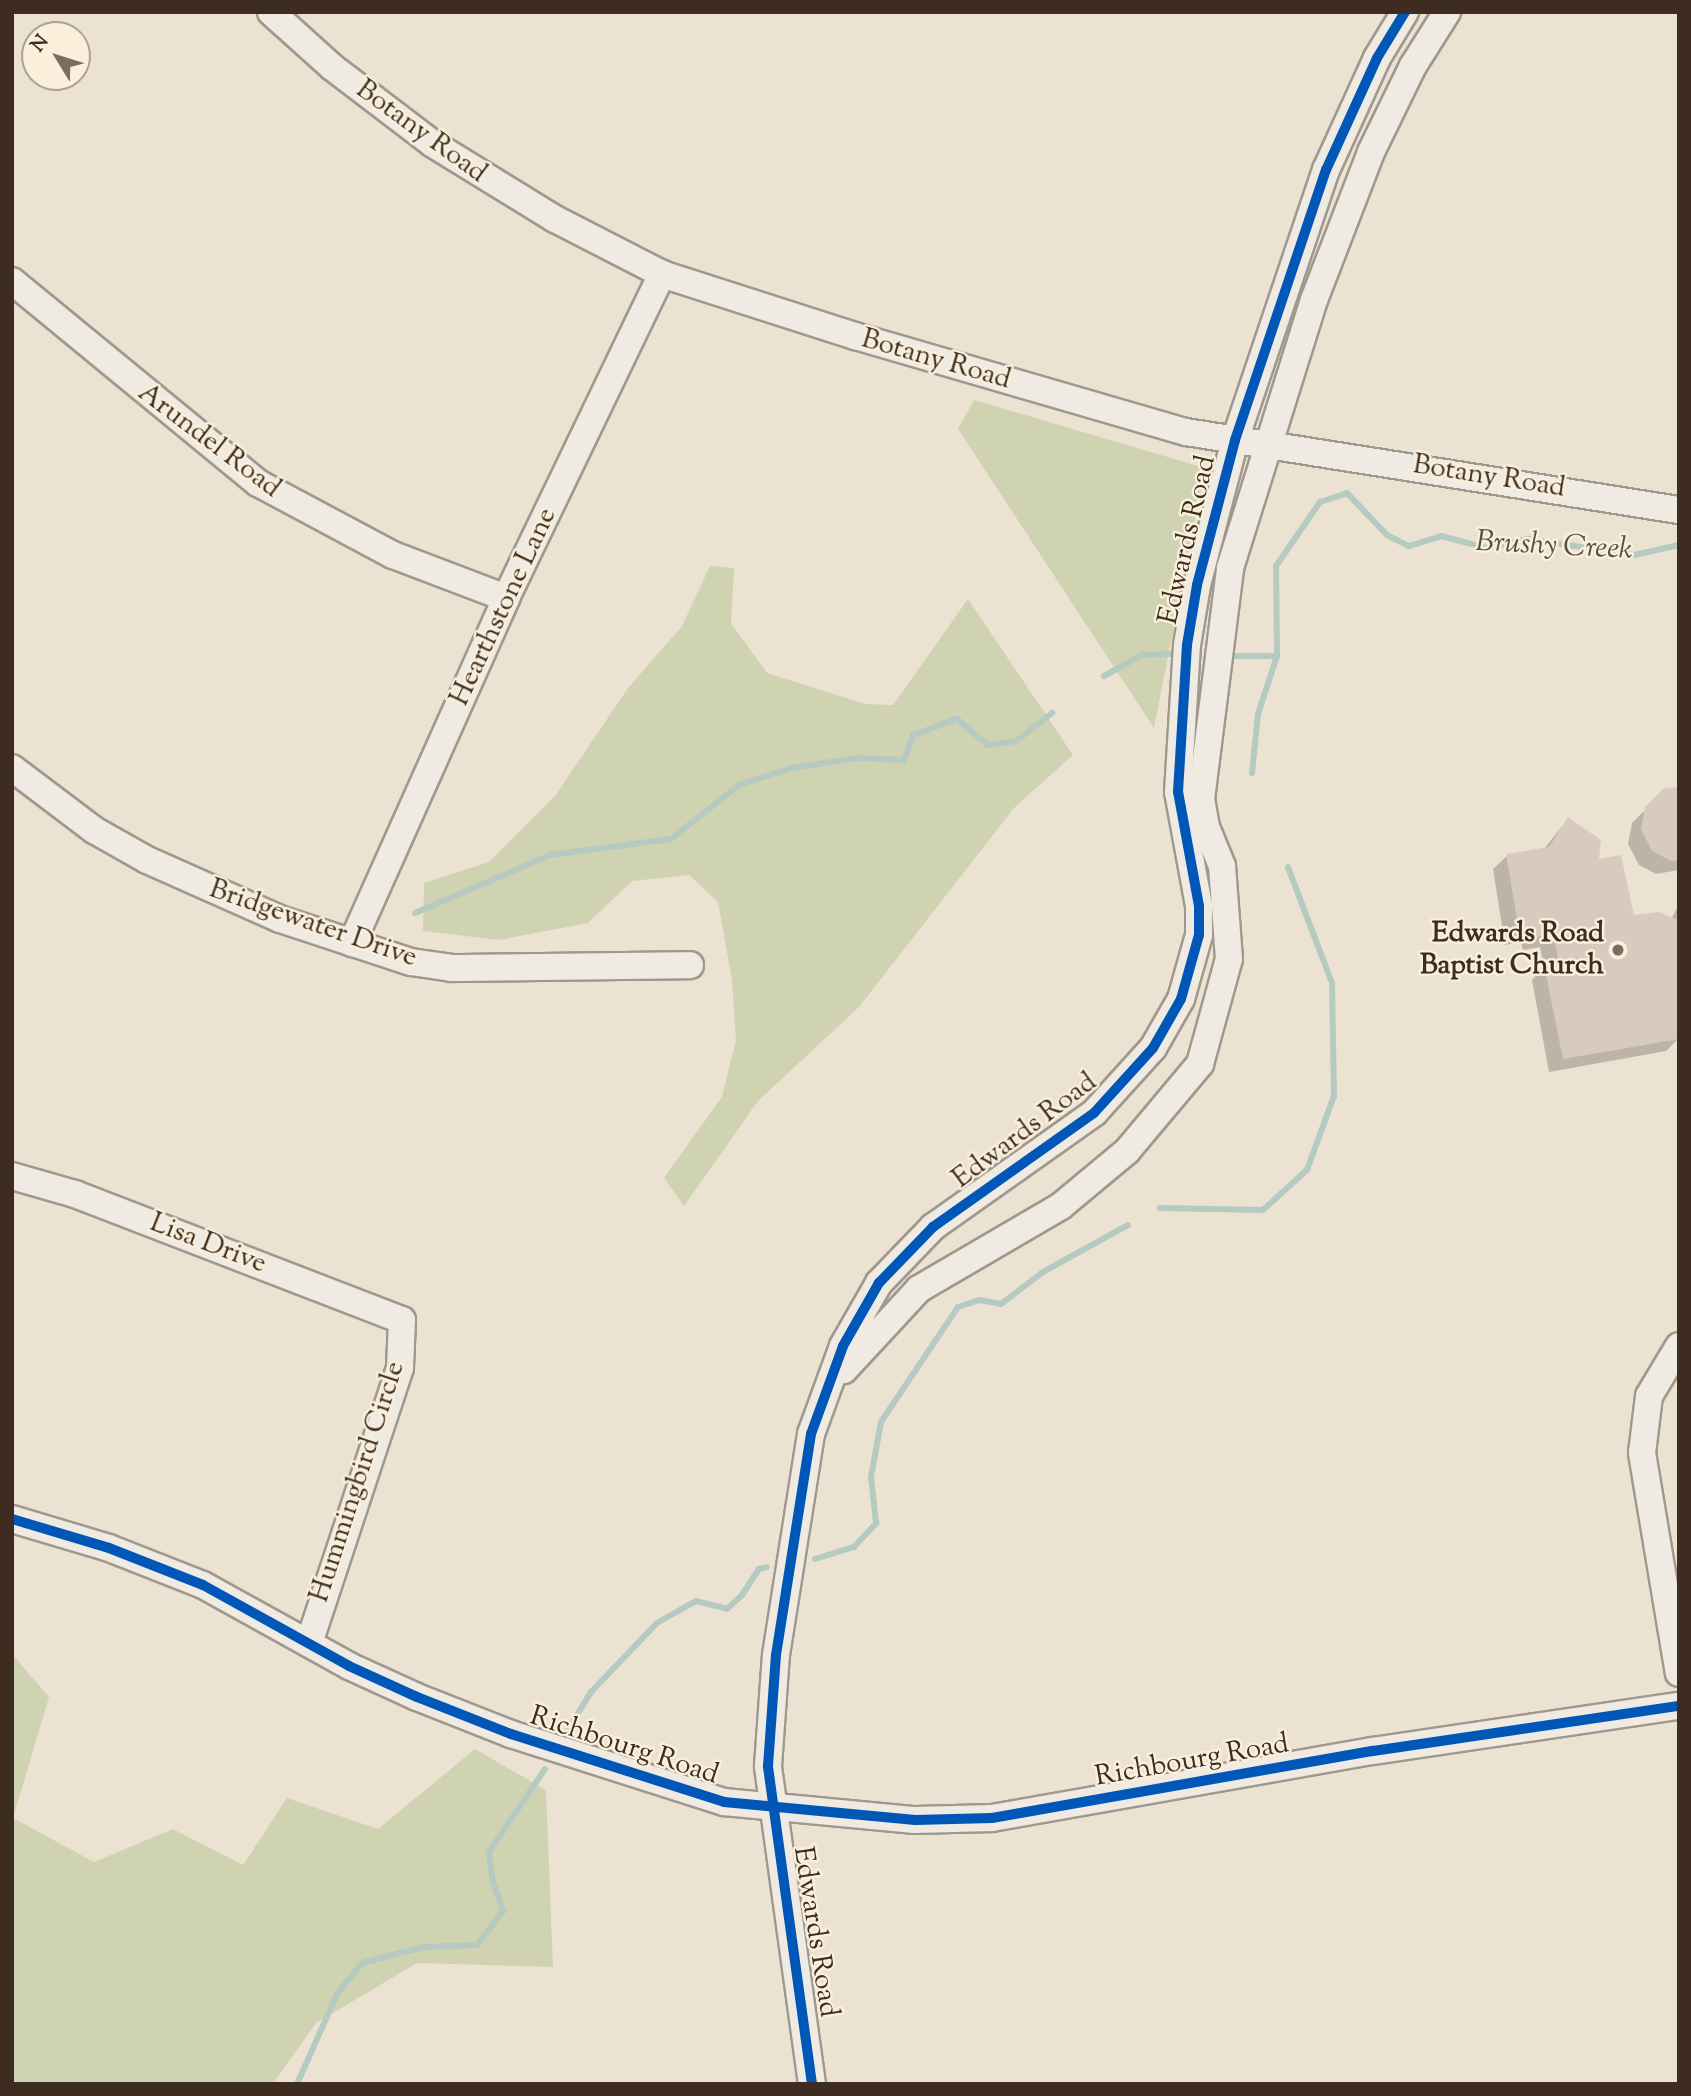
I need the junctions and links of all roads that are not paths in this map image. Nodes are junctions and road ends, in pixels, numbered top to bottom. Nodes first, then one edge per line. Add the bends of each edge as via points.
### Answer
1 (271, 12) edge
2 (1405, 12) edge
3 (1447, 12) edge
4 (1342, 127) junction
5 (1375, 142) junction
6 (662, 274) junction
7 (12, 281) edge
8 (1236, 440) junction
9 (1266, 444) junction
10 (1679, 510) edge
11 (506, 598) junction
12 (12, 768) edge
13 (352, 943) junction
14 (690, 965) dead end
15 (12, 1176) edge
16 (402, 1320) joint
17 (1679, 1346) edge
18 (831, 1389) junction
19 (12, 1519) edge
20 (309, 1643) junction
21 (1679, 1673) edge
22 (1679, 1706) edge
23 (773, 1807) junction
24 (812, 2084) edge

1 - 6 street, Botany Road via 332,67 433,144 555,219
2 - 4 street, Edwards Road
3 - 5 street, Edwards Road via 1413,66
4 - 5 street
4 - 8 street, Edwards Road via 1284,287
5 - 9 street, Edwards Road via 1314,300
6 - 8 street, Botany Road via 1059,396 1186,432
6 - 11 street, Hearthstone Lane
7 - 11 street, Arundel Road via 258,483 393,555
8 - 9 street, Botany Road
8 - 18 street, Edwards Road via 1186,645 1178,792 1199,906 1199,934 1181,999 1153,1048 1094,1113 933,1227 898,1260 863,1308 843,1346
9 - 10 street, Botany Road
9 - 18 street, Edwards Road via 1230,568 1201,799 1206,827 1222,866 1228,959 1200,1064 1127,1151 1061,1206 919,1289 851,1358
11 - 13 street, Hearthstone Lane
12 - 13 street, Bridgewater Drive via 83,822 147,860 269,914
13 - 14 street, Bridgewater Drive via 411,962 452,968
15 - 16 street, Lisa Drive via 75,1194
16 - 20 street, Hummingbird Circle via 400,1368
17 - 21 street via 1648,1396 1642,1453
18 - 23 street, Edwards Road via 811,1434 776,1655 768,1766
19 - 20 street, Richbourg Road via 109,1548 203,1585
20 - 23 street, Richbourg Road via 417,1697 511,1734 689,1794
22 - 23 street, Richbourg Road via 1373,1751 992,1818 915,1820
23 - 24 street, Edwards Road

